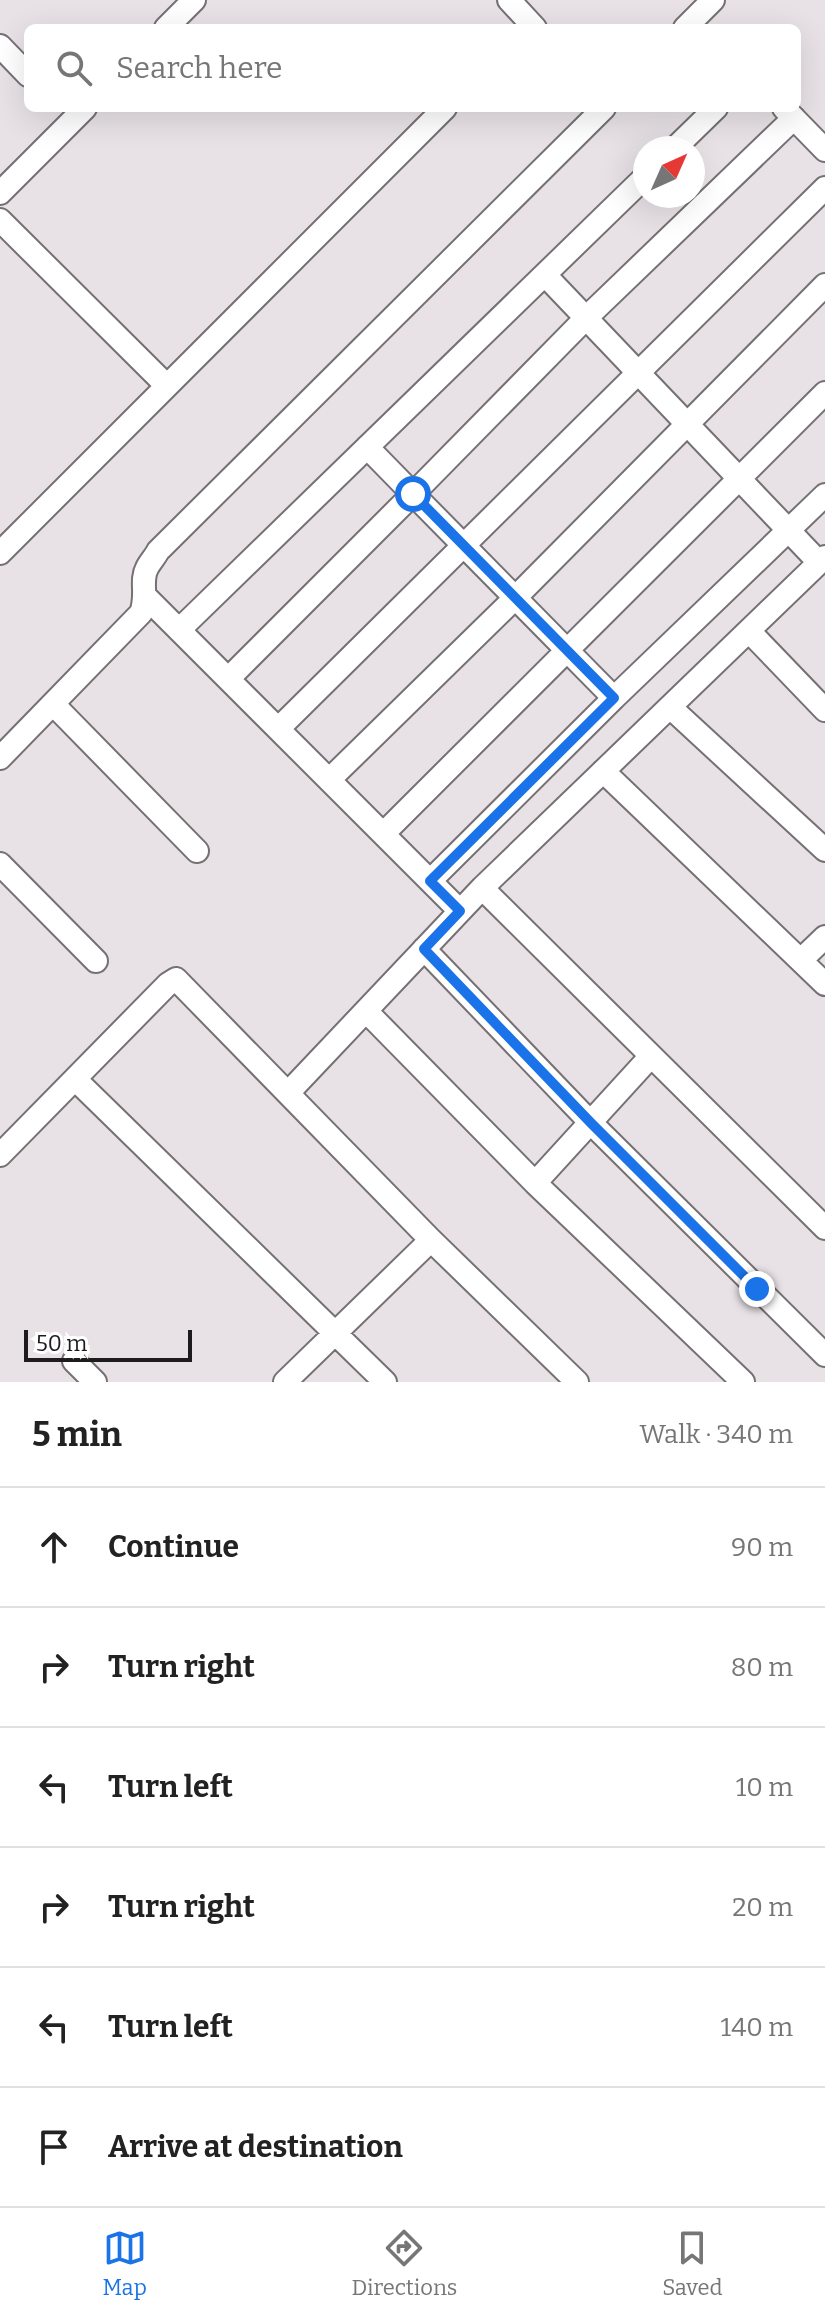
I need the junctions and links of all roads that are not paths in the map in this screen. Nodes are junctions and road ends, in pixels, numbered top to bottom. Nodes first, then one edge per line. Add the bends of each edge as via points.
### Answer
1 (194, 0) edge
2 (713, 0) edge
3 (170, 24) edge
4 (695, 24) edge
5 (0, 46) edge
6 (24, 71) edge
7 (73, 112) edge
8 (441, 112) edge
9 (600, 112) edge
10 (712, 112) edge
11 (789, 113) edge
12 (687, 136) edge
13 (823, 143) edge
14 (825, 188) edge
15 (633, 189) edge
16 (0, 193) edge
17 (0, 220) edge
18 (545, 275) junction
19 (825, 285) edge
20 (586, 318) junction
21 (638, 373) junction
22 (167, 386) junction
23 (825, 393) edge
24 (687, 425) junction
25 (367, 447) junction
26 (738, 478) junction
27 (413, 494) junction
28 (825, 495) edge
29 (789, 531) junction
30 (462, 547) junction
31 (0, 553) edge
32 (818, 556) edge
33 (147, 598) junction
34 (514, 599) junction
35 (179, 630) junction
36 (749, 631) junction
37 (567, 651) junction
38 (228, 679) junction
39 (614, 698) junction
40 (53, 704) junction
41 (670, 707) junction
42 (825, 710) edge
43 (278, 729) junction
44 (0, 758) edge
45 (603, 771) junction
46 (329, 780) junction
47 (383, 834) junction
48 (825, 850) edge
49 (197, 851) dead end
50 (0, 864) edge
51 (430, 881) junction
52 (482, 888) junction
53 (460, 911) junction
54 (825, 937) edge
55 (424, 949) junction
56 (801, 960) junction
57 (96, 961) dead end
58 (825, 984) edge
59 (366, 1011) junction
60 (651, 1056) junction
61 (76, 1080) junction
62 (288, 1093) junction
63 (591, 1123) junction
64 (0, 1155) edge
65 (535, 1183) junction
66 (825, 1228) edge
67 (431, 1240) junction
68 (335, 1333) junction
69 (825, 1355) edge
70 (74, 1361) dead end
71 (95, 1382) edge
72 (285, 1382) edge
73 (385, 1382) edge
74 (577, 1382) edge
75 (743, 1382) edge

1 - 3 street
2 - 4 street
5 - 6 street
7 - 16 street
8 - 22 street
9 - 33 street via 158,551 145,570
10 - 12 street
11 - 13 street
11 - 20 street
14 - 21 street
15 - 18 street
17 - 22 street
18 - 20 street
18 - 25 street
19 - 24 street
20 - 21 street
20 - 27 street
21 - 24 street
21 - 30 street
22 - 31 street
23 - 26 street
24 - 26 street
24 - 34 street
25 - 27 street
25 - 35 street
26 - 29 street
26 - 37 street
27 - 30 street
27 - 38 street
28 - 29 street
29 - 32 street
29 - 39 street
30 - 34 street
30 - 43 street
32 - 36 street
33 - 35 street
33 - 40 street via 141,613
34 - 37 street
34 - 46 street
35 - 38 street
36 - 41 street
36 - 42 street
37 - 39 street
37 - 47 street
38 - 43 street
39 - 51 street
40 - 44 street
40 - 49 street
41 - 45 street
41 - 48 street
43 - 46 street
45 - 52 street
45 - 56 street
46 - 47 street
47 - 51 street
50 - 57 street
51 - 53 street
52 - 53 street
52 - 60 street
53 - 55 street
54 - 56 street
55 - 59 street
55 - 63 street
56 - 58 street
59 - 62 street
59 - 65 street
60 - 63 street
60 - 66 street
61 - 62 street via 176,979
61 - 64 street
61 - 68 street
62 - 67 street
63 - 65 street
63 - 69 street
65 - 75 street
67 - 68 street
67 - 74 street
68 - 72 street
68 - 73 street
70 - 71 street

